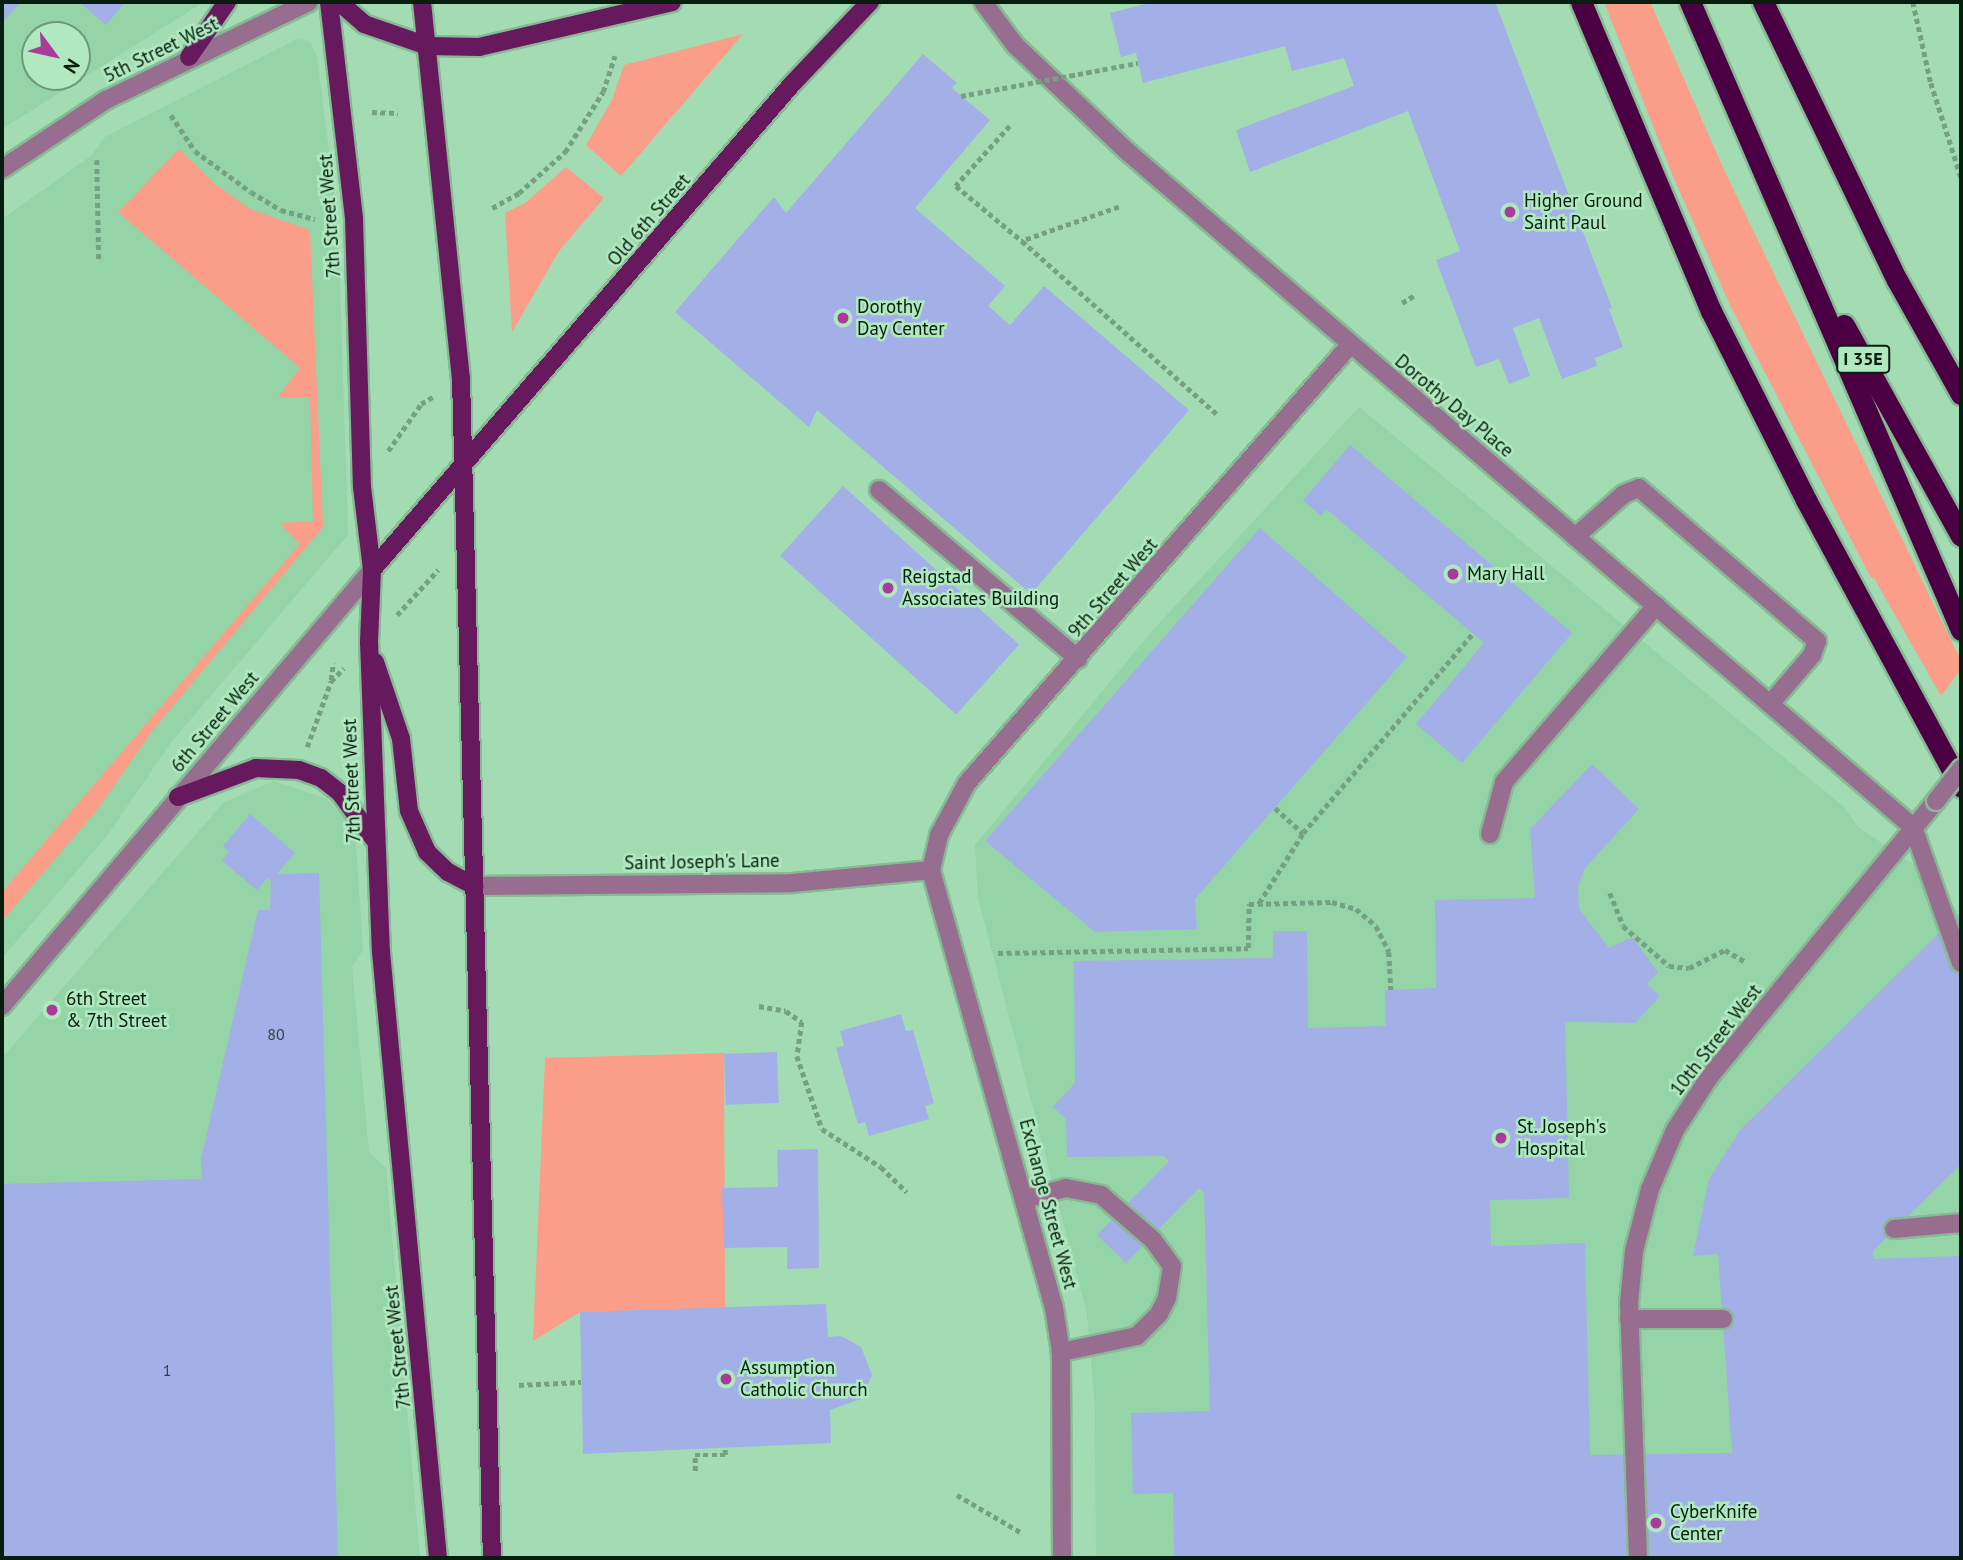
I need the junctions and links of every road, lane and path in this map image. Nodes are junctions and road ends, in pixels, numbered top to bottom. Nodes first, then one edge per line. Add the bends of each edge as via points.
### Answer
1 (227, 2) edge
2 (309, 2) edge
3 (330, 2) edge
4 (339, 2) edge
5 (422, 2) edge
6 (672, 2) edge
7 (870, 2) edge
8 (983, 2) edge
9 (1581, 2) edge
10 (1690, 2) edge
11 (1763, 2) edge
12 (1913, 2) edge
13 (428, 46) junction
14 (615, 56) dead end
15 (189, 57) junction
16 (1138, 63) dead end
17 (961, 96) dead end
18 (372, 112) dead end
19 (398, 113) dead end
20 (171, 115) dead end
21 (1010, 125) dead end
22 (97, 160) dead end
23 (2, 169) edge
24 (1961, 177) edge
25 (1770, 180) junction
26 (1119, 207) dead end
27 (492, 208) dead end
28 (315, 219) dead end
29 (1022, 241) junction
30 (99, 261) dead end
31 (1897, 280) junction
32 (1415, 295) dead end
33 (1402, 303) dead end
34 (1350, 345) junction
35 (1961, 368) edge
36 (436, 394) dead end
37 (1961, 394) edge
38 (1218, 415) dead end
39 (382, 459) dead end
40 (463, 467) junction
41 (878, 490) dead end
42 (1961, 536) edge
43 (1576, 537) junction
44 (372, 570) junction
45 (438, 570) dead end
46 (1656, 606) junction
47 (397, 615) dead end
48 (1961, 630) edge
49 (1473, 633) dead end
50 (369, 642) junction
51 (1078, 659) junction
52 (332, 663) dead end
53 (347, 665) dead end
54 (331, 681) junction
55 (1771, 703) junction
56 (304, 757) dead end
57 (1961, 769) edge
58 (1961, 788) edge
59 (178, 797) junction
60 (1275, 808) dead end
61 (1913, 827) junction
62 (1303, 833) junction
63 (1490, 834) dead end
64 (374, 839) junction
65 (931, 870) junction
66 (474, 886) junction
67 (1610, 893) dead end
68 (1259, 904) junction
69 (998, 953) dead end
70 (1746, 962) dead end
71 (1961, 963) edge
72 (1391, 990) dead end
73 (2, 1006) edge
74 (759, 1006) dead end
75 (907, 1192) dead end
76 (1025, 1199) junction
77 (1961, 1223) edge
78 (1894, 1229) dead end
79 (1723, 1318) dead end
80 (1629, 1319) junction
81 (1061, 1352) junction
82 (581, 1382) dead end
83 (519, 1385) dead end
84 (725, 1448) dead end
85 (695, 1471) dead end
86 (957, 1494) dead end
87 (1022, 1533) dead end
88 (438, 1558) edge
89 (492, 1558) edge
90 (1062, 1558) edge
91 (1638, 1558) edge

1 - 15 main road
2 - 15 street, 5th Street West
3 - 44 main road, 7th Street West via 354,219 362,487
4 - 13 main road via 364,24
5 - 13 main road
6 - 13 main road via 479,47
7 - 40 main road, Old 6th Street via 793,83
8 - 34 street, Dorothy Day Place via 1014,45 1129,153
9 - 58 highway via 1711,311 1806,500
10 - 25 highway, I 35E
11 - 31 highway
12 - 24 path via 1931,83
13 - 40 main road via 453,276
14 - 27 path via 603,92 565,152 519,193
15 - 23 street, 5th Street West via 96,106
16 - 17 path, bridge
18 - 19 path
20 - 28 path via 195,150 251,192 281,209
21 - 29 path via 956,186
22 - 30 path
25 - 42 highway, I 35E
25 - 48 highway
26 - 29 path
29 - 38 path
31 - 35 highway
31 - 37 highway
32 - 33 path
34 - 43 street, Dorothy Day Place
34 - 51 street, 9th Street West
36 - 39 path via 421,404
40 - 44 main road, 6th Street West
40 - 66 main road
41 - 51 street
43 - 46 street, Dorothy Day Place
43 - 55 street via 1623,494 1639,488 1817,641 1812,654
44 - 50 main road, 7th Street West
44 - 59 street, 6th Street West
45 - 47 path
46 - 55 street, Dorothy Day Place
46 - 63 street via 1504,782
49 - 62 path
50 - 64 main road, 7th Street West
50 - 66 main road via 401,739 409,811 428,852 448,872
51 - 65 street, 9th Street West via 967,783 939,835
52 - 54 path
53 - 54 path
54 - 56 path
55 - 61 street, Dorothy Day Place
57 - 61 street, 10th Street West, bridge
59 - 64 main road via 256,768 299,771 321,778 340,793
59 - 73 street, 6th Street West
60 - 62 path
61 - 71 street
61 - 80 street, 10th Street West via 1710,1076 1675,1130 1640,1226
62 - 68 path
64 - 88 main road, 7th Street West
65 - 66 street, Saint Joseph's Lane via 792,883
65 - 76 street, Exchange Street West
66 - 89 main road
67 - 70 path via 1623,926 1648,954 1669,966 1689,968 1725,950
68 - 69 path via 1249,904 1248,948
68 - 72 path via 1332,902 1356,909 1384,938
74 - 75 path via 786,1011 802,1022 797,1056 822,1129 881,1167
76 - 81 street, Exchange Street West
76 - 81 street via 1066,1188 1101,1195 1153,1240 1172,1266 1167,1298 1159,1314 1137,1336
77 - 78 street
79 - 80 street
80 - 91 street, 10th Street West
81 - 90 street, Exchange Street West
82 - 83 path
84 - 85 path via 725,1455 695,1455
86 - 87 path

